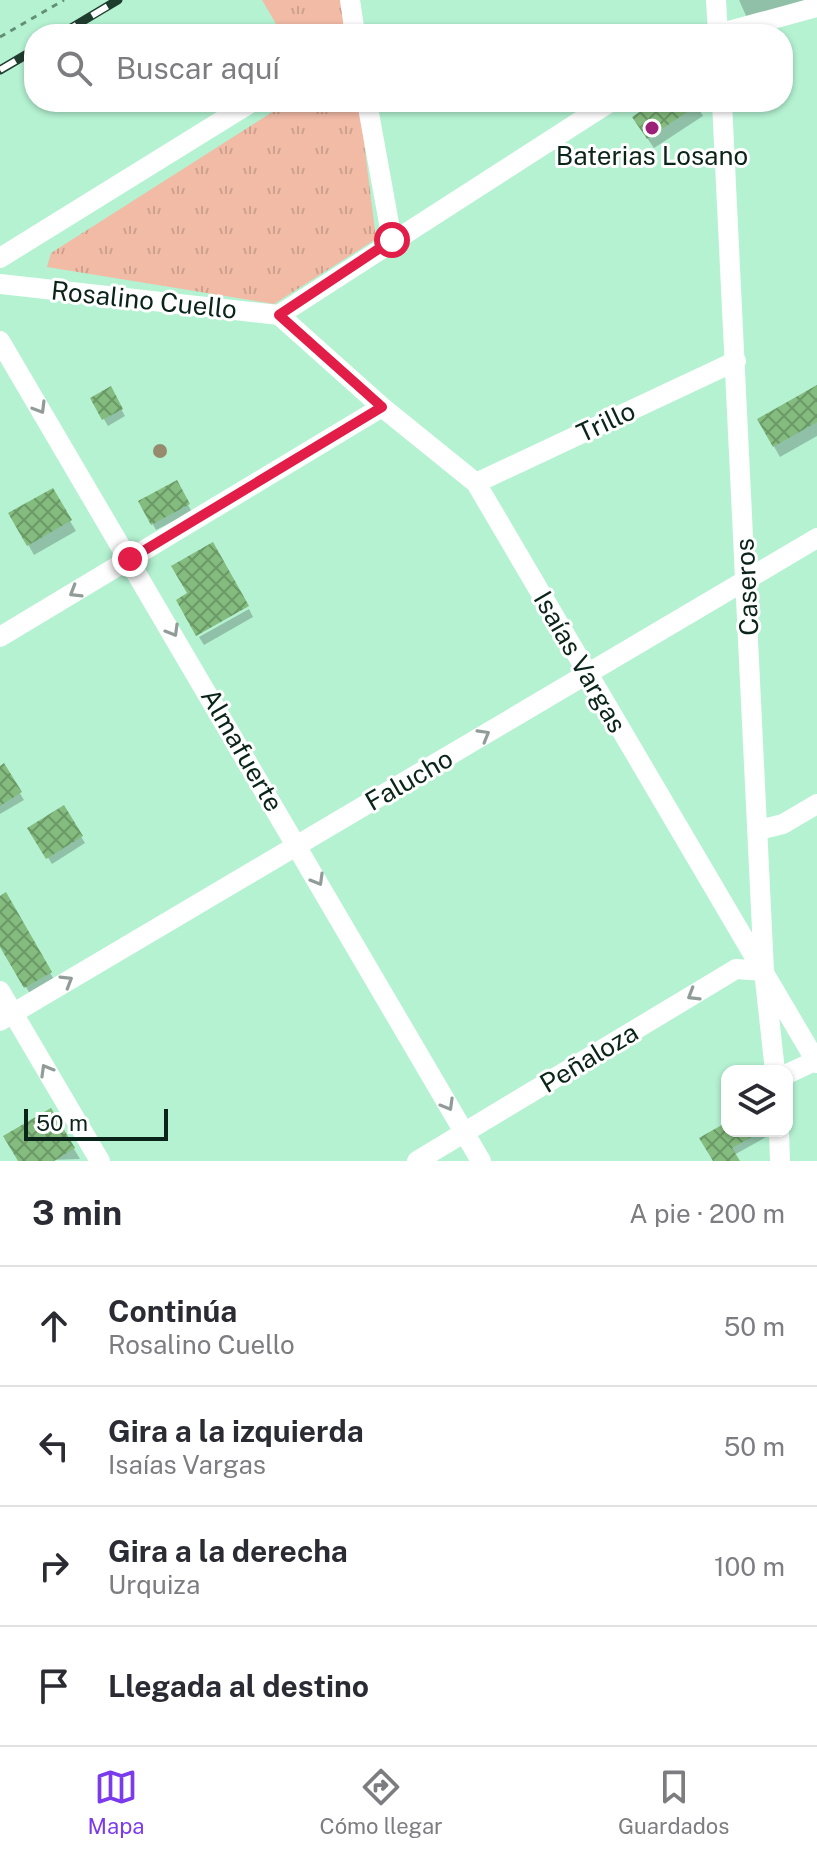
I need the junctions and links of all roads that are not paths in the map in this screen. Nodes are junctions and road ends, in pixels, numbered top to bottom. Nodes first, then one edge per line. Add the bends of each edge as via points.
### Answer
1 (350, 0) edge
2 (716, 0) edge
3 (817, 7) edge
4 (354, 24) edge
5 (717, 24) edge
6 (755, 24) edge
7 (236, 112) edge
8 (369, 112) edge
9 (594, 112) edge
10 (723, 112) edge
11 (392, 240) junction
12 (0, 258) edge
13 (0, 284) edge
14 (279, 315) junction
15 (0, 341) edge
16 (736, 361) junction
17 (382, 407) junction
18 (476, 483) junction
19 (817, 538) edge
20 (130, 559) junction
21 (746, 579) junction
22 (0, 637) edge
23 (588, 675) junction
24 (817, 804) edge
25 (759, 830) junction
26 (297, 845) junction
27 (764, 971) junction
28 (0, 991) edge
29 (6, 1017) edge
30 (817, 1061) edge
31 (774, 1065) edge
32 (793, 1071) edge
33 (464, 1132) junction
34 (779, 1137) edge
35 (100, 1161) edge
36 (417, 1161) edge
37 (481, 1161) edge
38 (780, 1161) edge

1 - 4 street
2 - 5 street
3 - 6 street
7 - 12 street
8 - 11 street
9 - 11 street
10 - 16 street, Caseros
11 - 14 street
13 - 14 street, Rosalino Cuello
14 - 17 street, Isaías Vargas
15 -> 20 street, Almafuerte
16 - 18 street, Trillo
16 - 21 street, Caseros
17 - 18 street, Isaías Vargas
17 - 20 street
18 - 23 street, Isaías Vargas
19 - 21 street, Falucho
20 -> 22 street
20 -> 26 street, Almafuerte
21 - 23 street, Falucho
21 - 25 street, Caseros
26 -> 23 street, Falucho
23 - 27 street, Isaías Vargas
24 - 25 street via 783,824
25 - 27 street, Caseros
29 -> 26 street, Falucho
26 -> 33 street, Almafuerte
27 - 30 street, Isaías Vargas
27 - 31 street, Caseros
27 -> 33 street, Peñaloza via 736,969
28 - 29 street
35 -> 29 street
30 - 32 street
33 - 36 street, Peñaloza
33 - 37 street, Almafuerte
34 - 38 street

